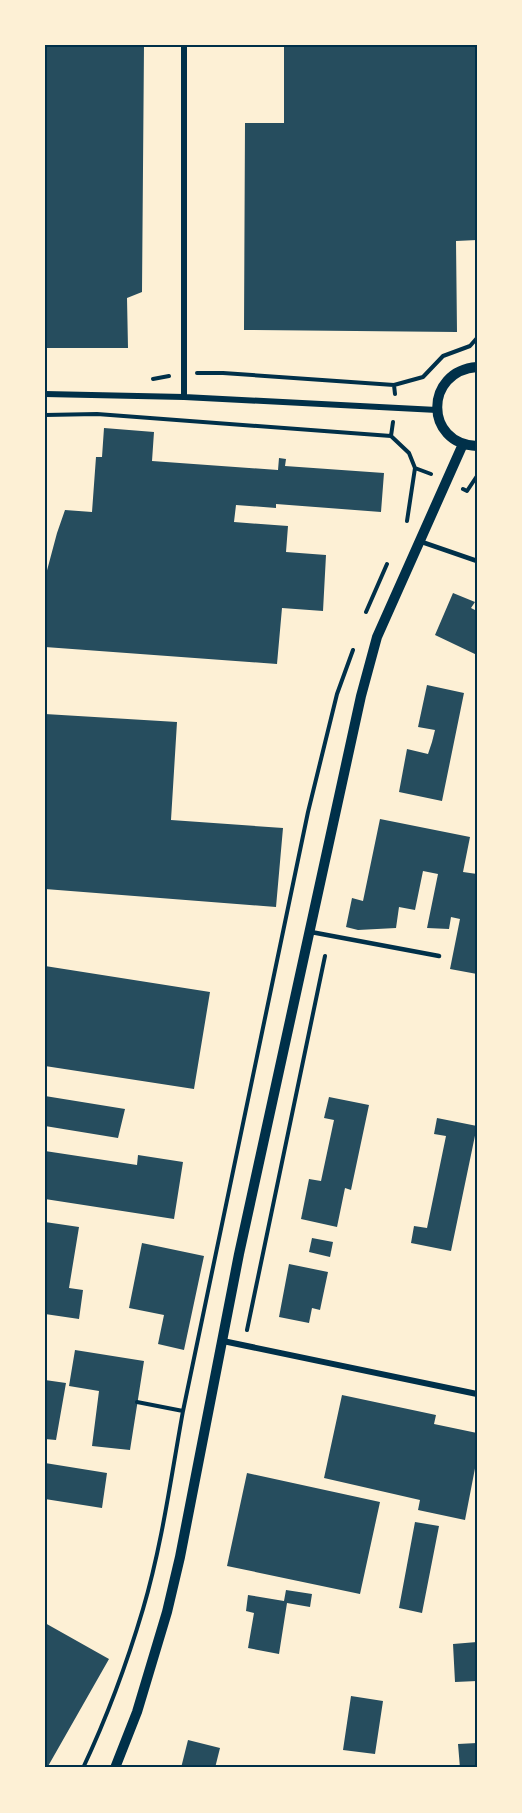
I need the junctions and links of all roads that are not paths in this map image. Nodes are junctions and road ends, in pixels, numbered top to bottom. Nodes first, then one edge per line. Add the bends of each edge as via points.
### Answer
1 (184, 45) edge
2 (477, 367) edge
3 (45, 394) edge
4 (184, 397) junction
5 (437, 410) junction
6 (463, 444) junction
7 (477, 446) edge
8 (419, 541) junction
9 (477, 561) edge
10 (309, 932) junction
11 (439, 956) dead end
12 (223, 1341) junction
13 (477, 1394) edge
14 (115, 1768) edge

1 - 4 street
2 - 5 street via 454,374 444,383
3 - 4 street
4 - 5 street
5 - 6 street via 442,427
6 - 7 street
6 - 8 street
8 - 9 lane
8 - 10 street via 374,646
10 - 11 lane
10 - 12 street
12 - 13 street
12 - 14 street via 167,1612 137,1712

